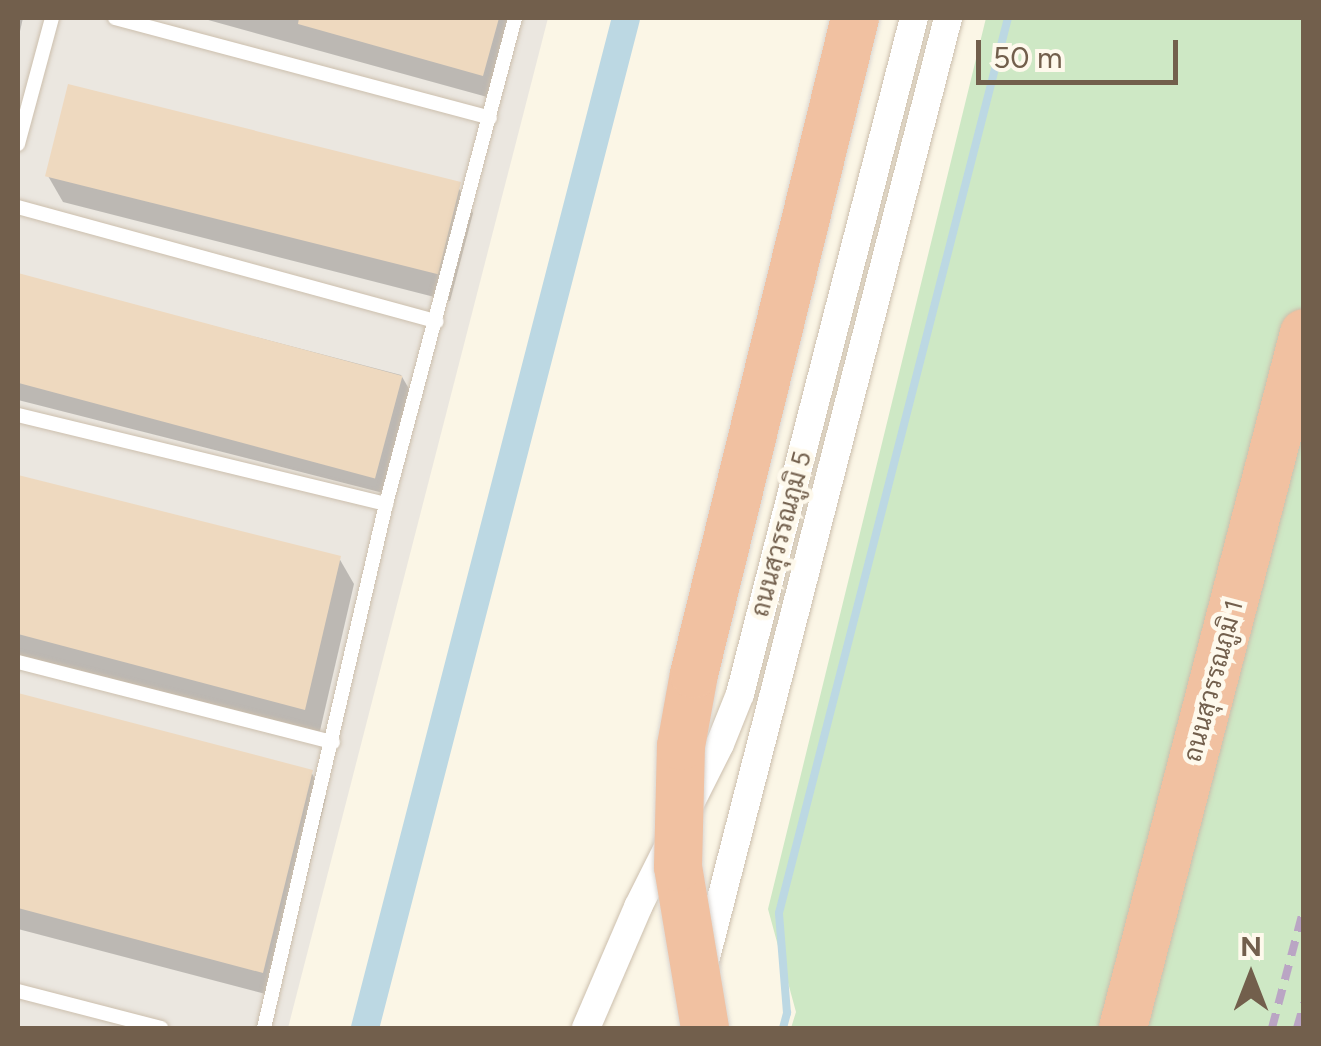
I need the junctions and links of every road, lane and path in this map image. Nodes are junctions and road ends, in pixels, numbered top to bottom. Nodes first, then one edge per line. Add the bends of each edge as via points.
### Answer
1 (52, 18) edge
2 (115, 18) edge
3 (515, 18) edge
4 (855, 18) edge
5 (914, 18) edge
6 (948, 18) edge
7 (490, 118) junction
8 (18, 144) edge
9 (18, 207) edge
10 (438, 322) junction
11 (1304, 332) edge
12 (18, 415) edge
13 (386, 504) junction
14 (18, 662) edge
15 (333, 742) junction
16 (18, 993) edge
17 (161, 1028) edge
18 (264, 1028) edge
19 (586, 1028) edge
20 (688, 1028) edge
21 (706, 1028) edge
22 (1123, 1028) edge

1 - 8 lane
2 - 7 lane
3 - 7 lane
4 - 21 highway, bridge via 681,746 678,867
5 - 19 street, ถนนสุวรรณภูมิ 5 via 740,694
6 - 20 street, ถนนสุวรรณภูมิ 5
7 - 10 lane
9 - 10 lane
10 - 13 lane
11 - 22 highway, ถนนสุวรรณภูมิ 1
12 - 13 lane
13 - 15 lane
14 - 15 lane
15 - 18 lane
16 - 17 lane

